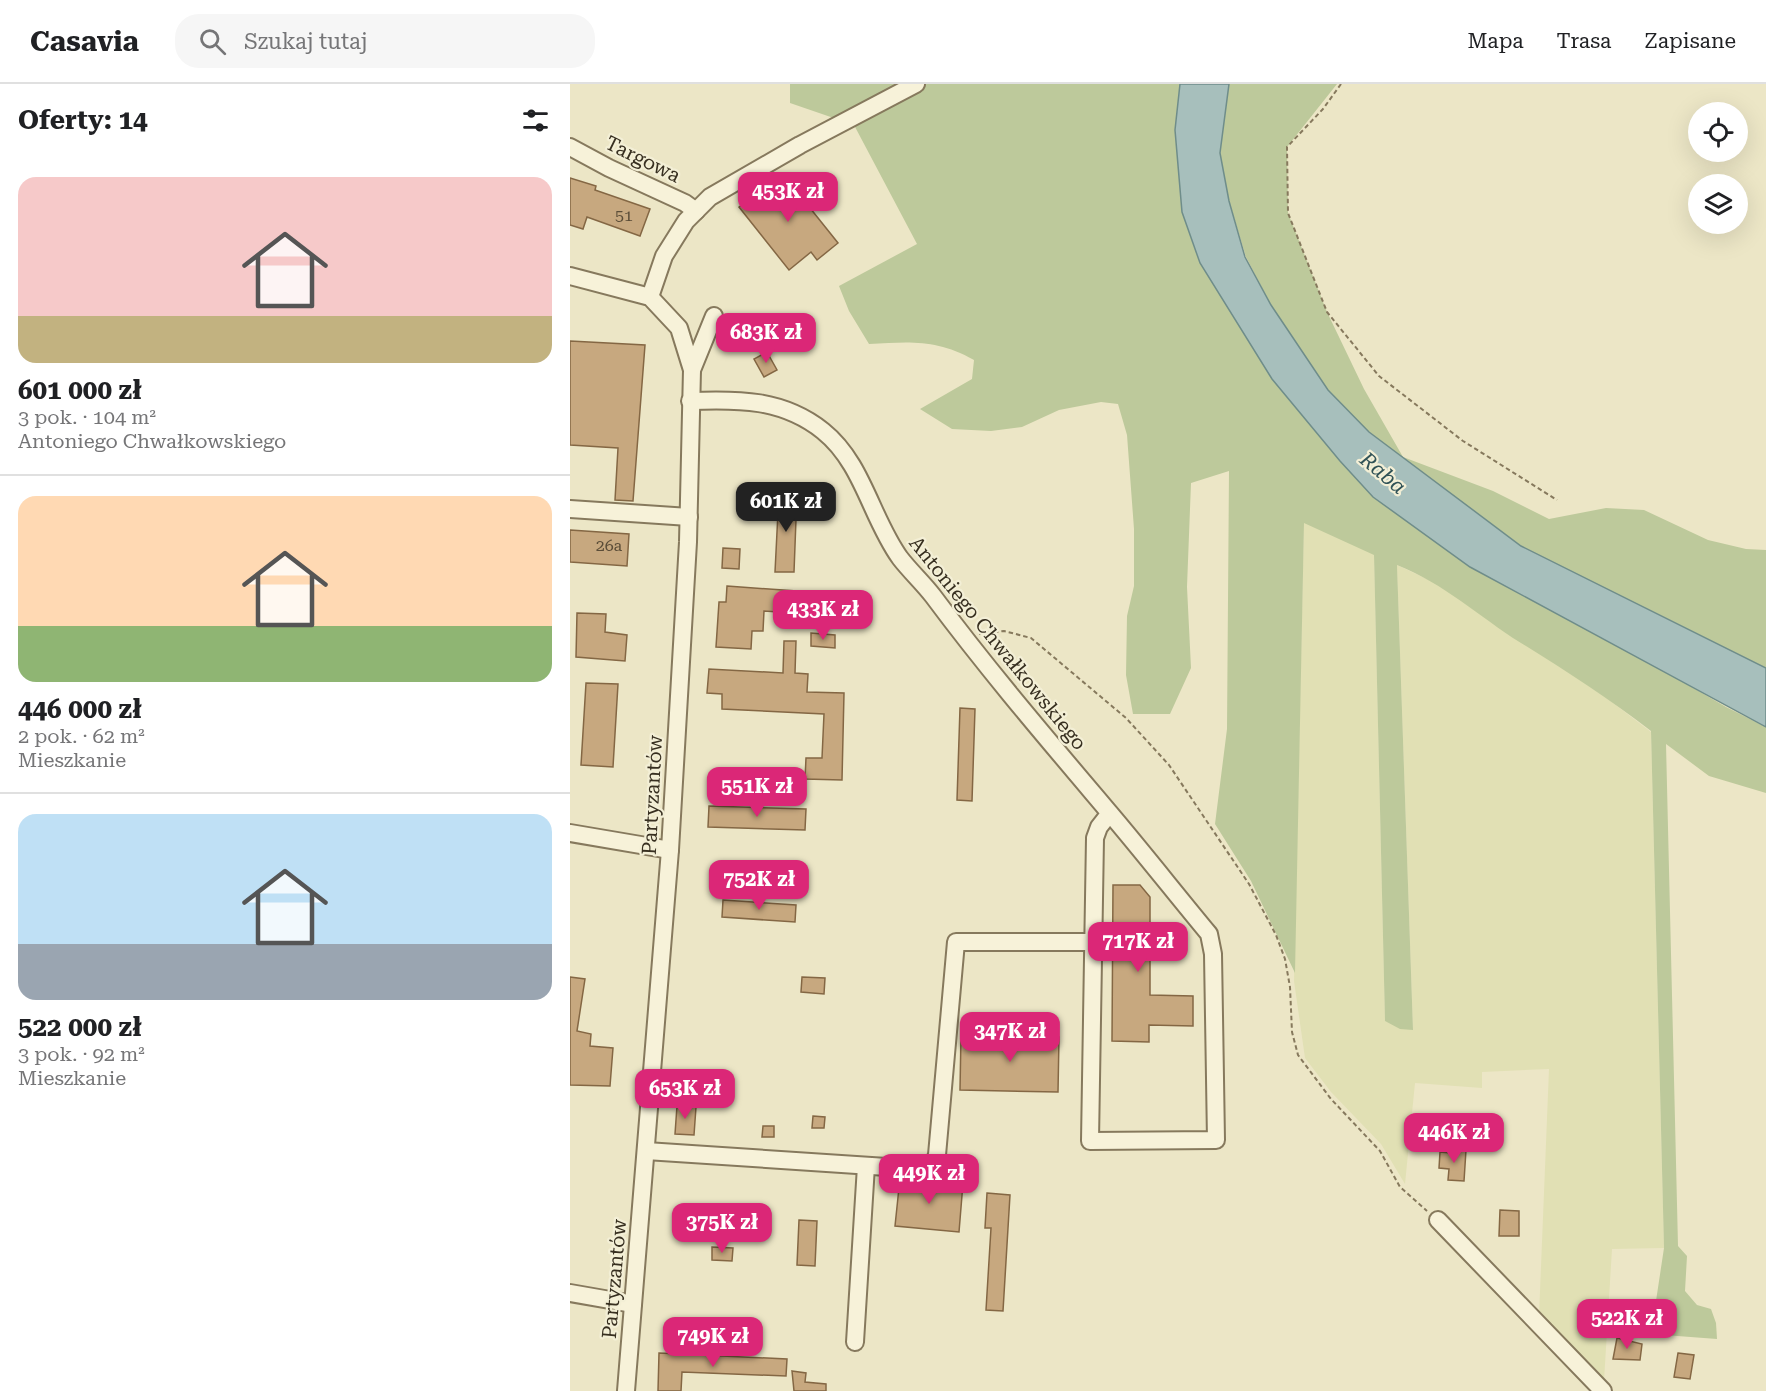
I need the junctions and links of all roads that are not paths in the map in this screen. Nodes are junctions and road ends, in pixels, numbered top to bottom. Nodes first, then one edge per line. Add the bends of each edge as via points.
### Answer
1 (916, 84) edge
2 (570, 147) edge
3 (696, 211) junction
4 (570, 276) edge
5 (650, 297) junction
6 (714, 316) dead end
7 (692, 370) junction
8 (690, 401) junction
9 (570, 509) edge
10 (689, 517) junction
11 (1110, 813) junction
12 (570, 833) edge
13 (670, 850) junction
14 (1093, 942) junction
15 (646, 1151) junction
16 (866, 1166) junction
17 (1438, 1220) road end
18 (570, 1293) edge
19 (633, 1304) junction
20 (855, 1342) dead end
21 (626, 1391) edge
22 (1603, 1391) edge

1 - 3 street via 800,145 710,197
2 - 3 street, Targowa
3 - 5 street via 664,256
4 - 5 street
5 - 7 street, Partyzantów via 679,328
6 - 7 street
7 - 8 street, Partyzantów
8 - 10 street, Partyzantów
8 - 11 street, Antoniego Chwałkowskiego via 740,399 771,404 796,412 825,432 852,463 901,559 964,641
9 - 10 street
10 - 13 street, Partyzantów
11 - 14 street via 1095,838
11 - 14 street, Antoniego Chwałkowskiego via 1209,934 1213,954 1216,1140 1090,1141
12 - 13 street
13 - 15 street, Partyzantów
14 - 16 street via 956,942 933,1165 917,1169
15 - 16 street
15 - 19 street, Partyzantów
16 - 20 street
17 - 22 street
18 - 19 street
19 - 21 street, Partyzantów

